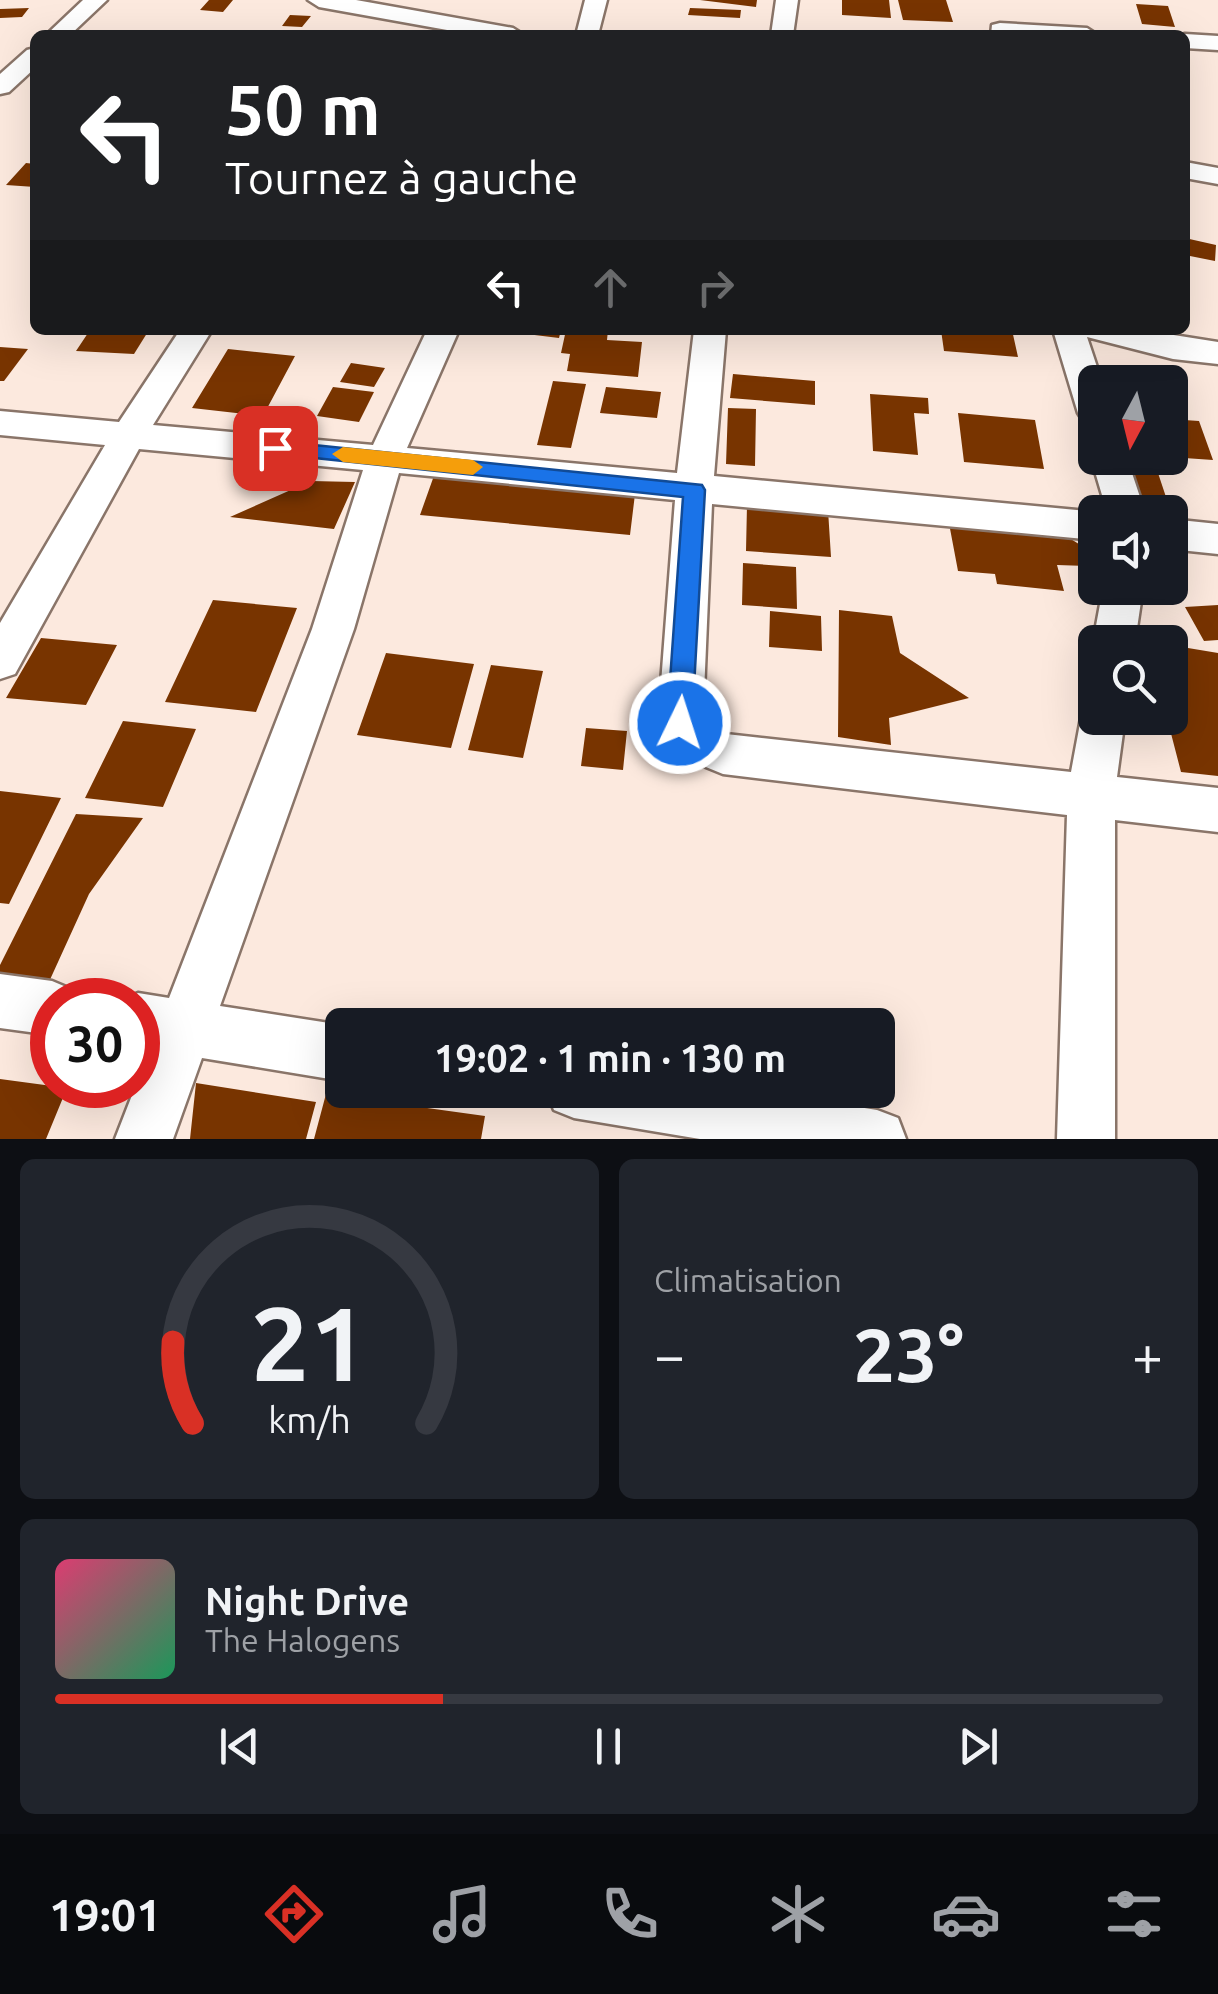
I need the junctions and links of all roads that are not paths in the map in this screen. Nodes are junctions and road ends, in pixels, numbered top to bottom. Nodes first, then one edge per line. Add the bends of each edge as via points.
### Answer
1 (96, 0) edge
2 (319, 0) edge
3 (596, 0) edge
4 (786, 0) edge
5 (398, 6) edge
6 (1000, 27) edge
7 (63, 30) edge
8 (384, 30) edge
9 (493, 30) edge
10 (588, 30) edge
11 (783, 30) edge
12 (1033, 30) edge
13 (1190, 41) edge
14 (1218, 43) edge
15 (30, 60) edge
16 (0, 87) edge
17 (1190, 171) edge
18 (1218, 176) edge
19 (193, 335) edge
20 (441, 335) edge
21 (710, 335) edge
22 (1071, 335) edge
23 (1120, 335) edge
24 (1218, 353) edge
25 (1080, 365) edge
26 (0, 423) edge
27 (129, 435) junction
28 (385, 458) junction
29 (694, 490) junction
30 (1078, 524) edge
31 (1188, 536) edge
32 (1218, 539) edge
33 (0, 661) edge
34 (1101, 735) edge
35 (1092, 795) junction
36 (1218, 810) edge
37 (0, 1001) edge
38 (30, 1005) edge
39 (161, 1024) edge
40 (325, 1049) edge
41 (685, 1108) edge
42 (144, 1139) edge
43 (877, 1139) edge
44 (1086, 1139) edge

1 - 7 street
2 - 5 street
3 - 10 street
4 - 11 street
5 - 8 street
5 - 9 street
6 - 12 street
13 - 14 street
15 - 16 street
17 - 18 street
19 - 27 street
20 - 28 street
21 - 29 street
22 - 25 street
23 - 24 street
26 - 27 street
27 - 28 street
27 - 33 street
28 - 29 street
28 - 39 street via 333,629
29 - 30 street
29 - 35 street via 680,723 694,742 723,754
31 - 32 street
34 - 35 street
35 - 36 street
35 - 44 street
37 - 38 street
39 - 40 street
39 - 42 street
41 - 43 street

